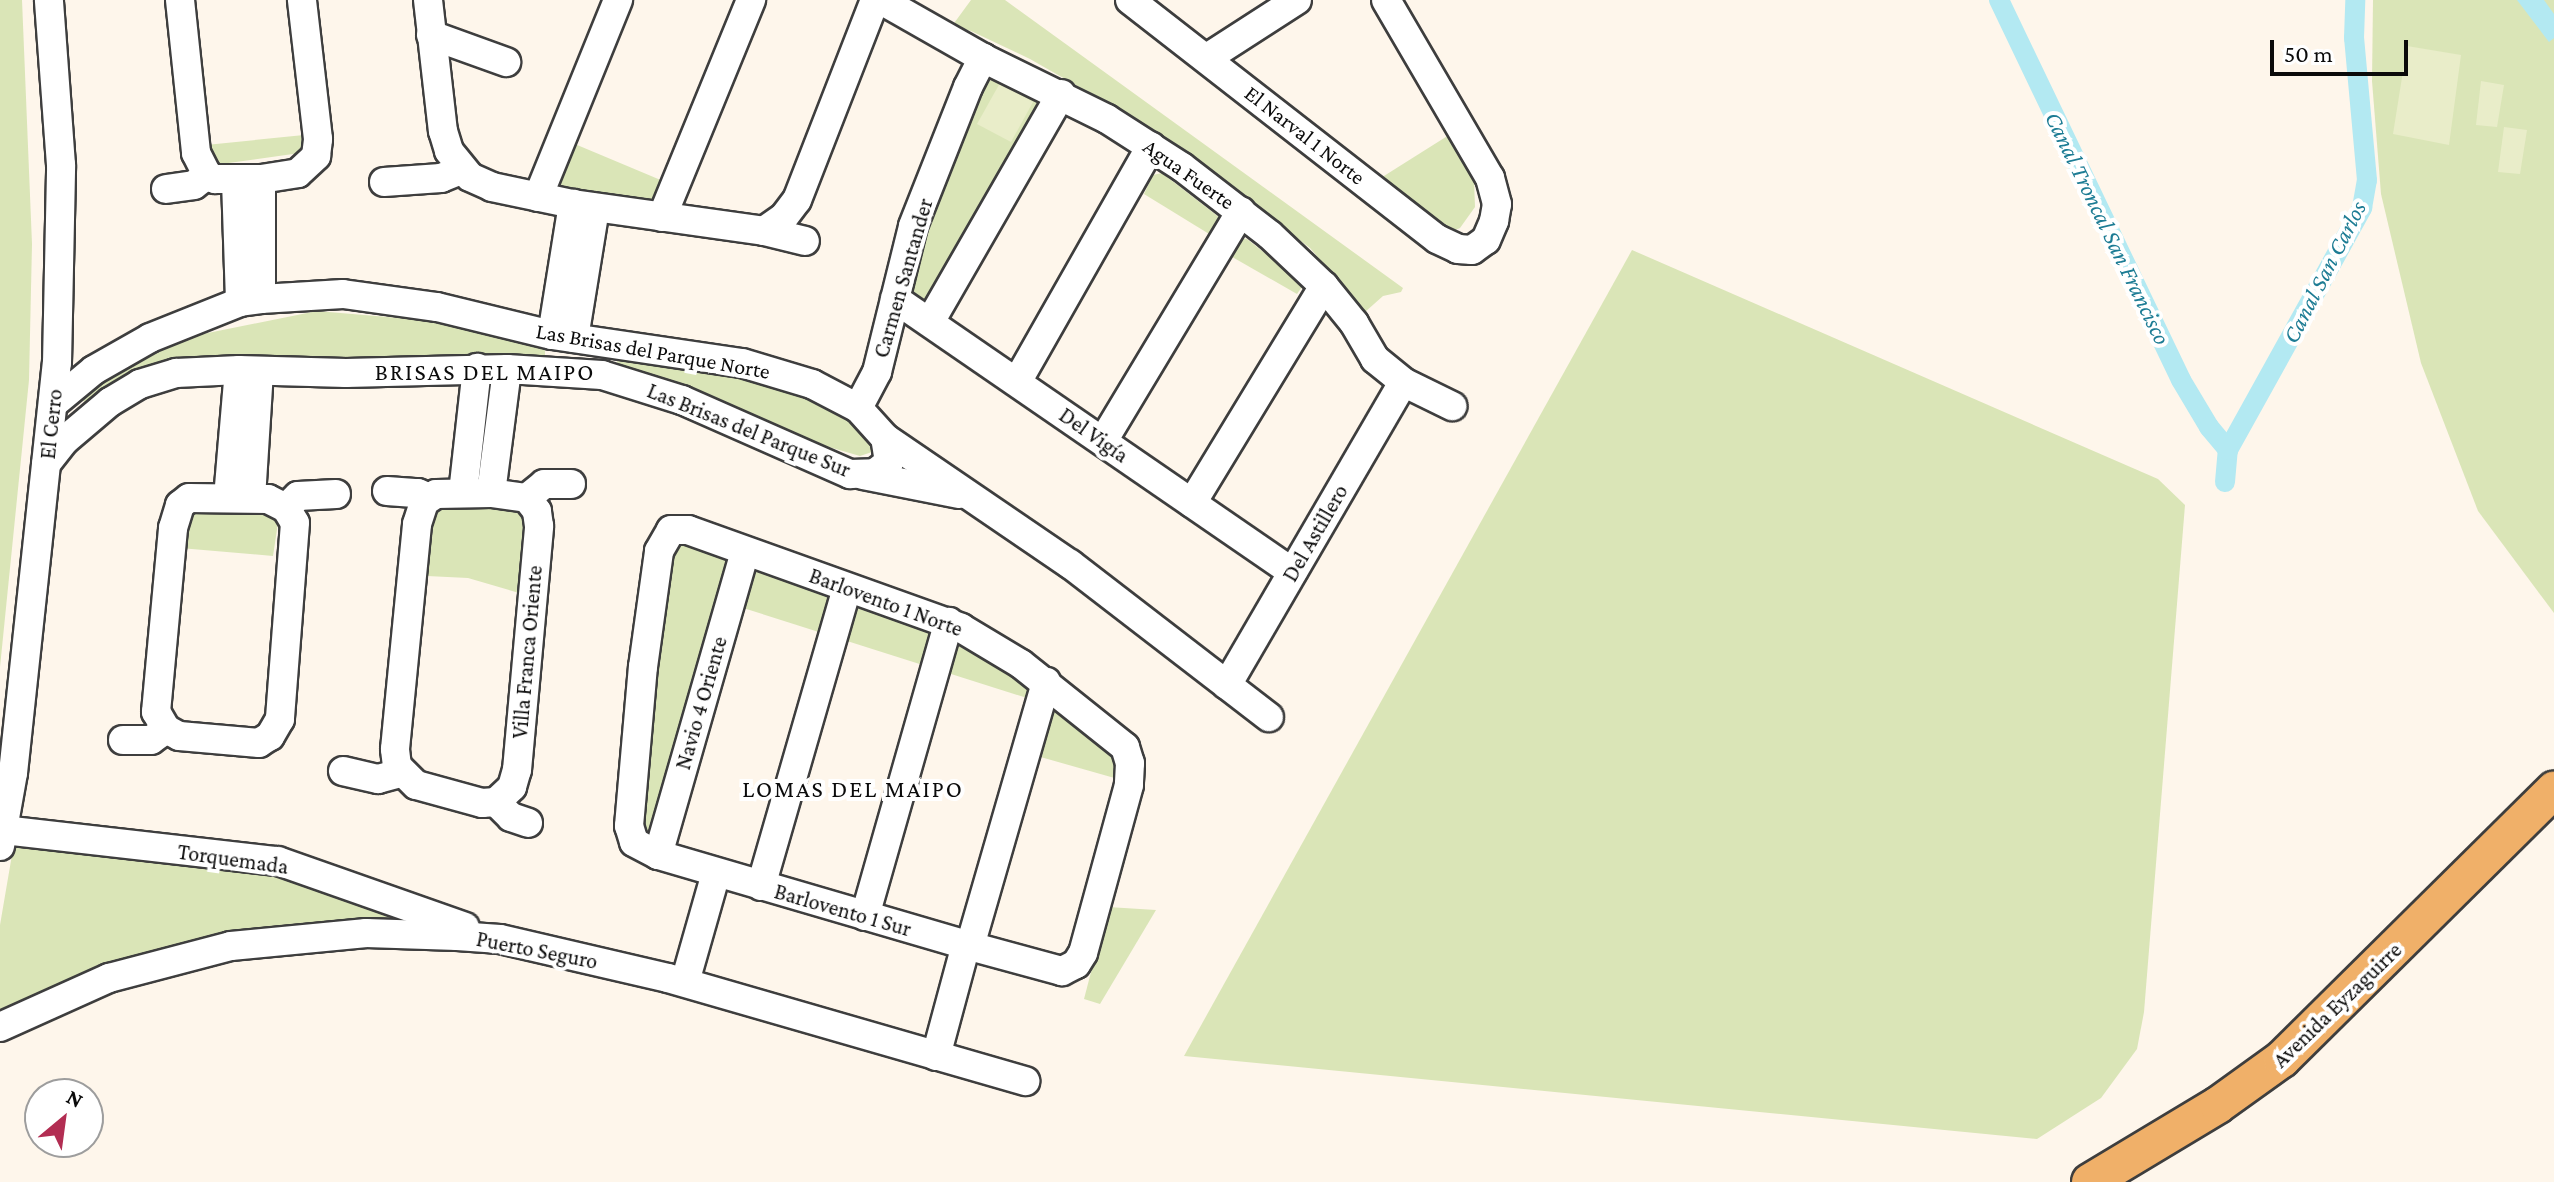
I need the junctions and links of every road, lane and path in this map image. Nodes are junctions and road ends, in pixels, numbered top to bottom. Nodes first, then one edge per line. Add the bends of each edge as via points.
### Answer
1 (49, 0) edge
2 (180, 0) edge
3 (302, 0) edge
4 (428, 0) edge
5 (618, 0) edge
6 (751, 0) edge
7 (878, 0) edge
8 (1130, 0) edge
9 (1297, 0) edge
10 (1386, 0) edge
11 (431, 35) junction
12 (983, 58) junction
13 (1207, 58) junction
14 (506, 62) dead end
15 (1061, 94) junction
16 (1151, 146) junction
17 (461, 170) junction
18 (207, 175) junction
19 (248, 180) junction
20 (384, 182) dead end
21 (166, 189) dead end
22 (538, 197) junction
23 (584, 206) junction
24 (1241, 211) junction
25 (662, 217) junction
26 (764, 231) junction
27 (805, 241) dead end
28 (1324, 286) junction
29 (895, 299) junction
30 (250, 300) junction
31 (930, 322) junction
32 (563, 336) junction
33 (57, 363) junction
34 (477, 368) junction
35 (507, 369) junction
36 (94, 370) junction
37 (249, 370) junction
38 (1017, 382) junction
39 (1403, 382) junction
40 (53, 404) junction
41 (1452, 406) dead end
42 (858, 408) junction
43 (885, 438) junction
44 (1103, 441) junction
45 (46, 464) junction
46 (862, 475) junction
47 (571, 484) dead end
48 (387, 491) dead end
49 (477, 493) junction
50 (336, 494) dead end
51 (240, 498) junction
52 (429, 498) junction
53 (527, 498) junction
54 (975, 498) junction
55 (1192, 503) junction
56 (286, 508) junction
57 (745, 551) junction
58 (1292, 572) junction
59 (847, 588) junction
60 (949, 622) junction
61 (1046, 682) junction
62 (1227, 685) junction
63 (1269, 717) dead end
64 (169, 731) junction
65 (123, 740) dead end
66 (343, 771) dead end
67 (400, 773) junction
68 (2554, 790) edge
69 (496, 802) junction
70 (528, 823) dead end
71 (629, 826) joint
72 (2, 838) edge
73 (658, 855) junction
74 (716, 873) junction
75 (761, 886) junction
76 (865, 916) junction
77 (500, 939) junction
78 (968, 945) junction
79 (1072, 967) joint
80 (685, 982) junction
81 (0, 1027) edge
82 (936, 1056) junction
83 (1025, 1081) dead end
84 (2090, 1182) edge

1 - 33 street, El Cerro via 61,165
2 - 18 street via 196,153
3 - 19 street via 318,139 311,163 298,173
4 - 11 street
5 - 22 street
6 - 25 street
7 - 12 street, Agua Fuerte
7 - 26 street via 797,200
8 - 13 street, El Narval 1 Norte
9 - 13 street
10 - 13 street, El Narval 1 Norte via 1490,178 1497,204 1486,240 1472,250 1437,239
11 - 14 street
11 - 17 street via 443,131
12 - 15 street, Agua Fuerte
12 - 29 street, Carmen Santander via 913,226
15 - 16 street, Agua Fuerte
15 - 31 street
16 - 24 street, Agua Fuerte
16 - 38 street
17 - 20 street via 441,178
17 - 22 street via 492,187
18 - 19 street
18 - 21 street via 194,185
19 - 30 street
22 - 23 street
23 - 25 street
23 - 32 street
24 - 28 street, Agua Fuerte
24 - 44 street
25 - 26 street
26 - 27 street
28 - 39 street, Agua Fuerte via 1375,359
28 - 55 street
29 - 31 street, Del Vigía
29 - 42 street, Carmen Santander via 877,372
30 - 32 street, Las Brisas del Parque Norte via 343,294 437,307
30 - 36 street, Las Brisas del Parque Norte via 150,338
31 - 38 street, Del Vigía
32 - 42 street, Las Brisas del Parque Norte via 742,363 812,384
33 - 36 street
33 - 40 street, El Cerro
34 - 35 street, Las Brisas del Parque Sur
34 - 37 street, Las Brisas del Parque Sur
34 - 49 street
35 - 46 street, Las Brisas del Parque Sur via 602,375 640,384 822,465
35 - 49 street
36 - 40 street, Las Brisas del Parque Norte
37 - 45 street, Las Brisas del Parque Sur via 176,373 140,384 76,430
37 - 51 street
38 - 44 street, Del Vigía
39 - 41 street, Agua Fuerte
39 - 58 street, Del Astillero
40 - 45 street, El Cerro
42 - 43 street, Las Brisas del Parque Norte
43 - 46 street via 889,462
43 - 54 street, Las Brisas del Parque Norte
44 - 55 street, Del Vigía
45 - 72 street, El Cerro
46 - 54 street, Las Brisas del Parque Sur
47 - 53 street via 544,484
48 - 52 street
49 - 52 street
49 - 53 street
50 - 56 street via 298,496
51 - 56 street via 268,499
51 - 64 street via 195,497 177,510 155,705
52 - 67 street via 418,517 415,539 395,749
53 - 69 street, Villa Franca Oriente via 537,511 539,526 517,770 508,793
54 - 62 street, Las Brisas del Parque Norte
55 - 58 street, Del Vigía
56 - 64 street via 296,530 280,719 270,736 252,744
57 - 59 street, Barlovento 1 Norte
57 - 71 street, Barlovento 1 Norte via 683,529 666,534 659,551 643,667
57 - 73 street, Navio 4 Oriente
58 - 62 street, Del Astillero
59 - 60 street, Barlovento 1 Norte
59 - 75 street
60 - 61 street, Barlovento 1 Norte
60 - 76 street
61 - 78 street
61 - 79 street, Barlovento 1 Norte via 1125,747 1130,763 1129,785 1083,953
62 - 63 street, Las Brisas del Parque Norte
64 - 65 street via 151,740
66 - 67 street via 378,779
67 - 69 street via 428,789
68 - 84 main road, Avenida Eyzaguirre via 2282,1059 2218,1105
69 - 70 street via 511,817
71 - 73 street, Barlovento 1 Sur via 634,842
72 - 77 street, Torquemada via 278,861
73 - 74 street, Barlovento 1 Sur
74 - 75 street, Barlovento 1 Sur
74 - 80 street
75 - 76 street, Barlovento 1 Sur
76 - 78 street, Barlovento 1 Sur
77 - 80 street, Puerto Seguro
77 - 81 street, Puerto Seguro via 366,933 231,946 109,978
78 - 79 street, Barlovento 1 Sur via 1062,971
78 - 82 street
80 - 82 street, Puerto Seguro
82 - 83 street, Puerto Seguro

